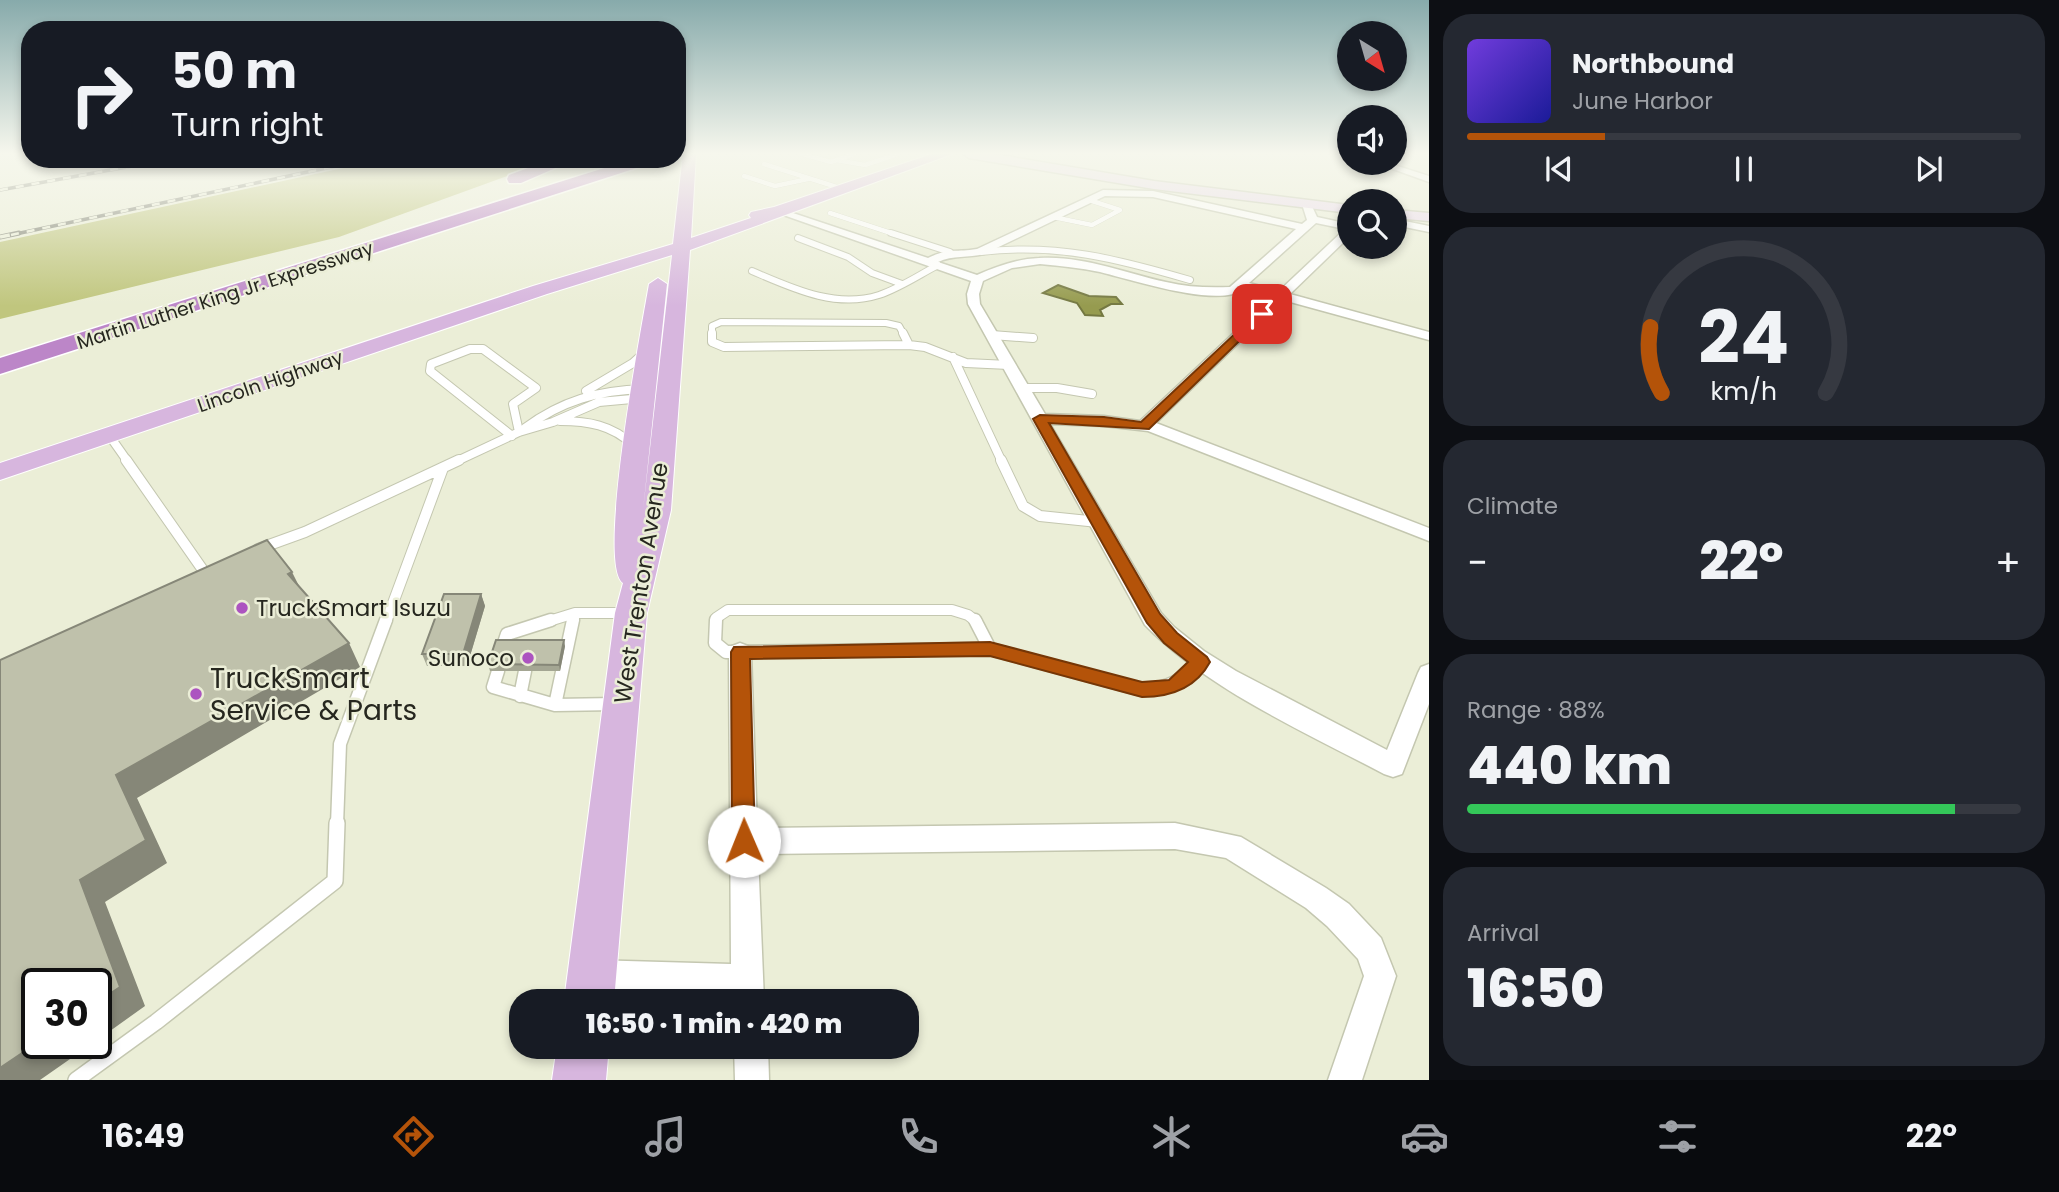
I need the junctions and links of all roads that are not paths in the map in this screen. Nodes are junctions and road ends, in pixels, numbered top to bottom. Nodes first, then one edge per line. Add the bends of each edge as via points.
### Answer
1 (446, 204) edge
2 (493, 204) edge
3 (502, 204) edge
4 (797, 204) edge
5 (1080, 204) edge
6 (1103, 204) edge
7 (1223, 204) edge
8 (1246, 204) edge
9 (684, 207) joint
10 (777, 211) junction
11 (1337, 211) edge
12 (830, 213) dead end
13 (1407, 215) edge
14 (754, 216) junction
15 (1054, 217) junction
16 (1308, 217) junction
17 (1429, 217) edge
18 (1407, 224) edge
19 (1337, 225) edge
20 (1429, 229) edge
21 (798, 239) dead end
22 (1337, 241) edge
23 (670, 244) junction
24 (950, 252) junction
25 (980, 252) junction
26 (933, 264) junction
27 (752, 271) dead end
28 (1149, 276) junction
29 (978, 279) junction
30 (1190, 280) dead end
31 (577, 281) junction
32 (902, 284) junction
33 (1241, 285) junction
34 (643, 288) junction
35 (541, 290) junction
36 (1282, 295) junction
37 (156, 306) junction
38 (992, 335) junction
39 (1429, 336) edge
40 (1033, 338) dead end
41 (650, 344) junction
42 (909, 345) junction
43 (0, 355) edge
44 (953, 357) junction
45 (1009, 365) junction
46 (0, 366) edge
47 (1022, 388) junction
48 (643, 394) junction
49 (667, 394) junction
50 (1092, 394) dead end
51 (562, 406) junction
52 (1040, 419) junction
53 (553, 422) junction
54 (1144, 426) junction
55 (515, 434) junction
56 (109, 435) junction
57 (636, 448) junction
58 (443, 468) junction
59 (0, 472) edge
60 (1098, 522) junction
61 (1429, 535) edge
62 (250, 553) edge
63 (216, 568) edge
64 (205, 573) junction
65 (192, 579) edge
66 (632, 608) junction
67 (575, 613) junction
68 (503, 646) edge
69 (990, 649) junction
70 (740, 652) junction
71 (1201, 662) junction
72 (498, 671) edge
73 (525, 671) edge
74 (1429, 673) edge
75 (520, 696) junction
76 (620, 704) junction
77 (555, 705) junction
78 (744, 841) junction
79 (590, 988) edge
80 (669, 989) edge
81 (748, 989) edge
82 (581, 1059) edge
83 (751, 1059) edge
84 (76, 1080) edge
85 (579, 1080) edge
86 (752, 1080) edge
87 (1345, 1080) edge

1 - 37 highway
2 - 37 highway, Martin Luther King Jr. Expressway
3 - 46 highway, Martin Luther King Jr. Expressway
4 - 10 main road
5 - 15 street
6 - 15 lane via 1120,210 1092,225
7 - 16 street
8 - 16 street
9 - 14 main road via 705,218
9 - 23 main road
10 - 14 main road
10 - 23 main road via 764,219
10 - 26 street
11 - 16 street
12 - 24 lane
13 - 17 street
14 - 23 main road
15 - 25 street
16 - 19 street
16 - 33 street
18 - 20 street
21 - 32 lane
22 - 36 street
23 - 31 main road, Lincoln Highway
23 - 34 main road
23 - 35 main road, Lincoln Highway via 568,276
23 - 49 main road, West Trenton Avenue
24 - 25 street
24 - 26 street
25 - 28 lane via 1027,246 1062,248
26 - 29 street
26 - 32 lane
27 - 32 lane via 832,299 875,296
28 - 29 street via 1042,260 1010,263
28 - 30 lane
28 - 33 street via 1191,292 1233,291
29 - 38 street via 974,304
31 - 34 main road via 608,278
31 - 35 main road, Lincoln Highway
33 - 36 street
34 - 41 main road
35 - 56 main road, Lincoln Highway
36 - 39 street
36 - 54 street
37 - 43 highway, Martin Luther King Jr. Expressway
38 - 40 lane
38 - 45 street
41 - 48 main road
41 - 51 lane via 633,363
42 - 42 lane via 899,326 886,323 721,322 712,326 712,342 724,347
42 - 44 lane
44 - 45 lane via 975,364
44 - 60 lane via 1023,506 1040,516
45 - 47 street
47 - 50 lane
47 - 52 street
48 - 49 lane
48 - 51 lane via 605,390
48 - 53 lane via 600,402
48 - 57 main road
49 - 66 main road, West Trenton Avenue via 657,510
51 - 55 lane
52 - 54 street
52 - 60 street
53 - 55 lane
53 - 57 lane via 603,425 624,435
54 - 61 street
55 - 55 lane via 429,371 431,364 470,349 484,349 536,388 513,404
55 - 58 lane
56 - 59 main road, Lincoln Highway
56 - 64 lane
57 - 66 main road via 628,510
58 - 62 lane
58 - 84 lane via 341,744 335,881
60 - 71 street via 1153,619
63 - 64 lane
64 - 65 lane
66 - 67 lane
66 - 76 main road, West Trenton Avenue
67 - 68 lane via 533,631 507,634
67 - 77 lane
69 - 70 lane
69 - 70 lane via 976,619 952,610 729,610 716,618 715,643 726,652
69 - 71 lane via 1142,690 1176,685
70 - 78 street
71 - 74 street via 1393,766
72 - 75 lane via 493,687
73 - 75 lane
75 - 77 lane
76 - 77 lane
76 - 79 main road, West Trenton Avenue
78 - 81 street
78 - 87 street via 1175,836 1231,846 1316,898 1370,949 1380,976
79 - 80 street
82 - 85 main road
83 - 86 street

